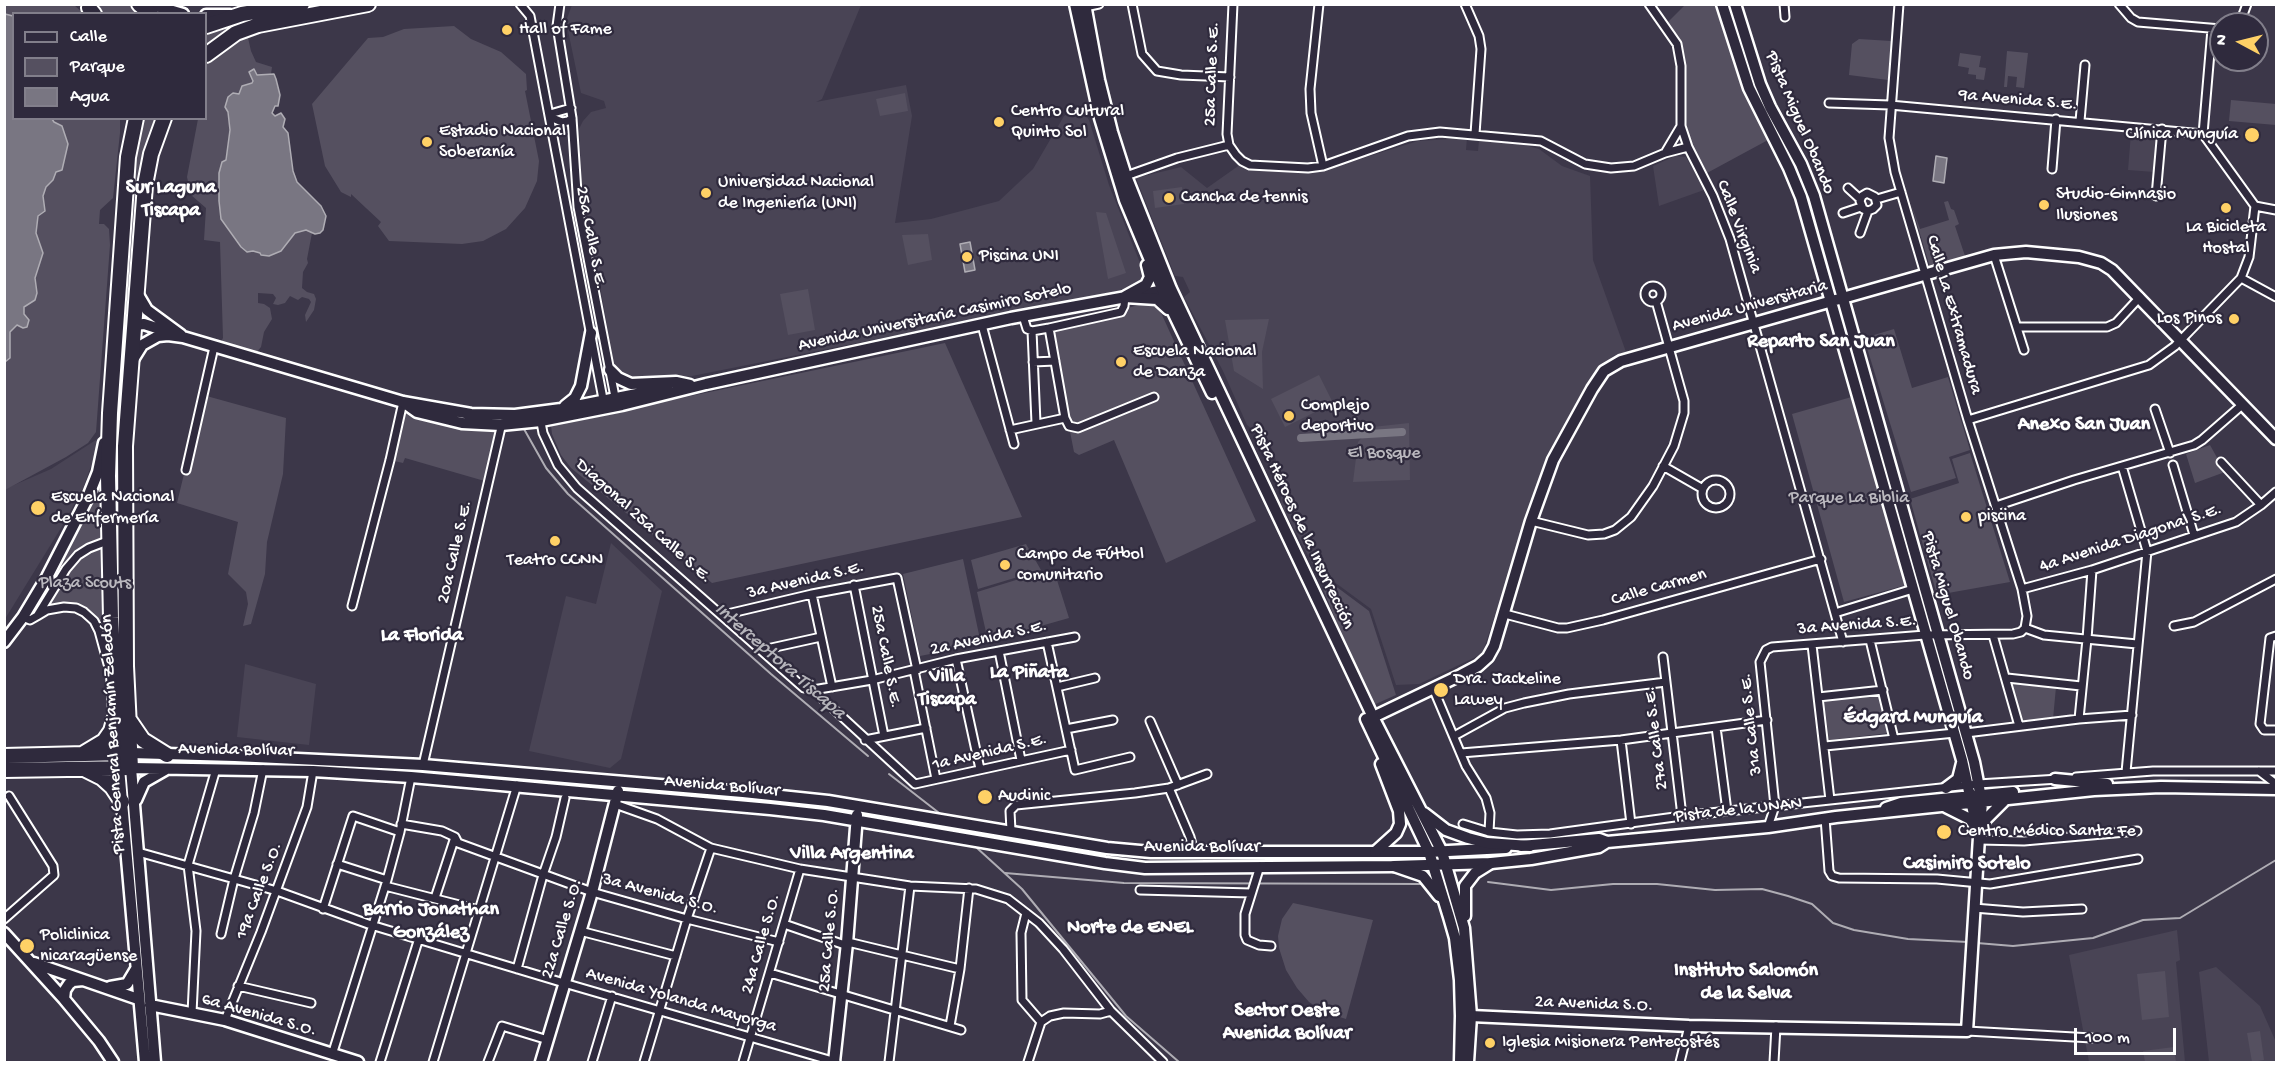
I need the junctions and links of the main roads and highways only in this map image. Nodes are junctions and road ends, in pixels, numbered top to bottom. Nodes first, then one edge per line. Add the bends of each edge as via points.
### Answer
1 (149, 4) edge
2 (338, 4) edge
3 (368, 4) edge
4 (1722, 4) edge
5 (1735, 4) edge
6 (1082, 5) edge
7 (302, 10) edge
8 (176, 12) edge
9 (242, 14) junction
10 (207, 15) edge
11 (207, 26) edge
12 (207, 54) edge
13 (129, 120) edge
14 (136, 120) edge
15 (163, 120) edge
16 (128, 157) junction
17 (1144, 250) junction
18 (1167, 290) junction
19 (136, 292) junction
20 (1125, 297) junction
21 (1843, 299) junction
22 (1830, 301) junction
23 (1177, 323) junction
24 (135, 325) junction
25 (591, 333) road end
26 (183, 337) junction
27 (114, 354) junction
28 (132, 362) junction
29 (610, 370) road end
30 (706, 384) junction
31 (690, 385) junction
32 (609, 401) junction
33 (561, 409) junction
34 (110, 413) junction
35 (540, 416) junction
36 (2277, 439) edge
37 (125, 446) junction
38 (110, 540) junction
39 (4, 642) edge
40 (122, 716) junction
41 (1370, 719) junction
42 (1960, 733) junction
43 (1377, 743) junction
44 (124, 753) junction
45 (4, 756) edge
46 (1962, 760) junction
47 (82, 761) junction
48 (167, 762) junction
49 (125, 768) junction
50 (4, 770) edge
51 (2055, 779) road end
52 (621, 782) junction
53 (1946, 788) road end
54 (2127, 789) junction
55 (2277, 789) edge
56 (2094, 790) junction
57 (1976, 795) junction
58 (616, 800) junction
59 (2006, 800) junction
60 (840, 803) junction
61 (128, 804) junction
62 (1942, 806) junction
63 (1419, 807) junction
64 (886, 810) junction
65 (1871, 813) junction
66 (858, 821) junction
67 (1979, 839) junction
68 (1607, 842) junction
69 (1530, 846) junction
70 (1296, 851) junction
71 (1217, 852) junction
72 (1375, 852) junction
73 (1429, 852) junction
74 (1442, 852) junction
75 (1491, 863) junction
76 (1446, 865) junction
77 (1394, 866) junction
78 (1433, 866) junction
79 (1260, 867) junction
80 (1449, 917) junction
81 (1464, 928) junction
82 (4, 933) edge
83 (134, 937) junction
84 (28, 960) junction
85 (136, 968) junction
86 (84, 980) junction
87 (103, 987) junction
88 (64, 999) junction
89 (138, 999) junction
90 (150, 1005) junction
91 (1471, 1016) junction
92 (152, 1027) junction
93 (1967, 1031) joint
94 (99, 1041) junction
95 (150, 1046) junction
96 (113, 1062) edge
97 (119, 1062) edge
98 (145, 1062) edge
99 (153, 1062) edge
100 (358, 1062) edge
101 (541, 1062) edge
102 (836, 1062) edge
103 (1460, 1062) edge
104 (1468, 1062) edge

1 - 8 main road
2 - 7 highway
3 - 7 highway
4 - 22 main road, Pista Miguel Obando via 1749,88 1801,197
5 - 21 main road, Pista Miguel Obando via 1760,84 1802,164 1814,196
6 - 17 main road, Pista Héroes de la Insurrección via 1100,118
6 - 18 main road, Pista Héroes de la Insurrección via 1126,176
7 - 9 highway
7 - 12 highway via 246,29
9 - 10 main road
9 - 11 highway
13 - 16 main road, Pista General Benjamín Zeledón
14 - 16 highway, Pista General Benjamín Zeledón
15 - 19 highway, Pista General Benjamín Zeledón via 147,173
16 - 27 highway, Pista General Benjamín Zeledón
17 - 18 main road, Pista Héroes de la Insurrección
17 - 20 main road via 1149,281
18 - 20 main road, Avenida Universitaria Casimiro Sotelo
18 - 23 main road, Pista Héroes de la Insurrección
18 - 41 main road, Pista Héroes de la Insurrección
19 - 24 highway, Pista General Benjamín Zeledón
19 - 26 main road, Avenida Universitaria Casimiro Sotelo via 147,310
20 - 23 main road via 1162,301
20 - 30 main road, Avenida Universitaria Casimiro Sotelo
21 - 22 main road, Avenida Universitaria
21 - 36 main road, Avenida Universitaria via 1994,255 2026,252 2101,262
21 - 42 main road, Pista Miguel Obando via 1938,635
22 - 41 main road, Avenida Universitaria via 1621,361 1604,371 1553,460 1488,657 1478,666
22 - 42 main road, Pista Miguel Obando via 1925,636
23 - 41 main road, Pista Héroes de la Insurrección
24 - 26 main road via 144,324
24 - 27 highway via 124,333
24 - 28 highway, Pista General Benjamín Zeledón
25 - 33 main road via 581,386 575,398
26 - 28 main road, Avenida Universitaria Casimiro Sotelo via 168,335 148,341
26 - 35 main road, Avenida Universitaria Casimiro Sotelo via 403,402 502,421
27 - 34 highway, Pista General Benjamín Zeledón
28 - 37 highway, Pista General Benjamín Zeledón
29 - 31 main road via 631,384
30 - 31 main road, Avenida Universitaria Casimiro Sotelo
30 - 32 main road, Avenida Universitaria Casimiro Sotelo
31 - 32 main road, Avenida Universitaria Casimiro Sotelo
32 - 33 main road, Avenida Universitaria Casimiro Sotelo
32 - 35 main road, Avenida Universitaria Casimiro Sotelo via 554,418
33 - 35 main road, Avenida Universitaria Casimiro Sotelo
34 - 38 highway, Pista General Benjamín Zeledón
34 - 39 main road via 98,472 88,497 23,617
37 - 38 highway via 119,526
37 - 40 highway, Pista General Benjamín Zeledón
38 - 40 highway, Pista General Benjamín Zeledón via 115,695
40 - 44 highway, Pista General Benjamín Zeledón
40 - 47 highway via 104,741
40 - 48 highway
41 - 43 main road, Pista Héroes de la Insurrección
41 - 63 main road, Pista Héroes de la Insurrección
42 - 46 main road, Pista Miguel Obando
42 - 57 main road, Pista Miguel Obando
43 - 72 main road via 1400,824 1396,833
43 - 73 main road, Pista Héroes de la Insurrección
44 - 47 highway, Avenida Bolívar
44 - 48 main road, Avenida Bolívar
44 - 49 highway, Pista General Benjamín Zeledón
45 - 47 highway, Avenida Bolívar
46 - 53 main road via 1958,779
46 - 57 main road, Pista Miguel Obando
47 - 49 highway, Avenida Bolívar
47 - 50 highway, Avenida Bolívar
47 - 61 highway
48 - 49 main road, Avenida Bolívar
48 - 52 main road, Avenida Bolívar via 235,756 423,765
48 - 58 main road, Avenida Bolívar via 216,769 313,771 517,785
48 - 61 main road via 144,782
49 - 61 main road, Pista General Benjamín Zeledón
51 - 54 main road
52 - 58 main road
52 - 60 main road, Avenida Bolívar
54 - 55 main road, Pista de la UNAN
54 - 56 main road, Pista de la UNAN
56 - 57 main road, Pista de la UNAN
56 - 59 main road, Pista de la UNAN
57 - 59 main road, Pista de la UNAN
57 - 62 main road, Pista de la UNAN
57 - 65 main road, Pista de la UNAN via 1902,803
57 - 67 main road, Pista Miguel Obando
58 - 66 main road, Avenida Bolívar via 770,809
58 - 101 main road, 22a Calle S.O.
59 - 67 main road via 1985,820
60 - 64 main road, Avenida Bolívar
60 - 66 main road via 857,813
61 - 83 main road, Pista General Benjamín Zeledón
61 - 90 main road, Pista General Benjamín Zeledón via 138,852
62 - 65 main road, Pista de la UNAN
62 - 67 main road via 1970,819
63 - 69 main road via 1439,826 1462,836 1487,843
63 - 74 main road, Pista Héroes de la Insurrección
64 - 66 main road via 862,816
64 - 71 main road, Avenida Bolívar via 1107,848
65 - 68 main road, Pista de la UNAN
66 - 79 main road, Avenida Bolívar via 1105,863
66 - 102 main road, 25a Calle S.O.
67 - 93 main road, Pista Miguel Obando
68 - 69 main road, Pista de la UNAN via 1599,839
68 - 75 main road, Pista de la UNAN via 1599,847
69 - 74 main road, Pista de la UNAN
70 - 71 main road, Avenida Bolívar
70 - 72 main road, Avenida Bolívar
70 - 79 main road via 1267,857
71 - 79 main road via 1252,856
72 - 73 main road, Avenida Bolívar
73 - 74 main road, Pista de la UNAN
73 - 78 main road, Pista Héroes de la Insurrección
74 - 76 main road, Pista Héroes de la Insurrección
75 - 76 main road, Pista de la UNAN
75 - 81 main road via 1475,873 1465,886
76 - 78 main road, Pista de la UNAN
76 - 81 main road, Pista Héroes de la Insurrección
77 - 78 main road, Avenida Bolívar
77 - 79 main road, Avenida Bolívar
77 - 80 main road via 1423,876 1437,891
78 - 80 main road, Pista Héroes de la Insurrección
80 - 103 main road, Pista Héroes de la Insurrección via 1460,980
81 - 91 main road, Pista Héroes de la Insurrección
82 - 84 main road
83 - 85 main road, Pista General Benjamín Zeledón
83 - 90 main road via 143,996
84 - 86 main road
84 - 88 main road
85 - 87 main road via 128,984
85 - 89 main road, Pista General Benjamín Zeledón
86 - 87 main road
86 - 88 main road via 69,984
87 - 89 main road
88 - 94 main road
89 - 95 main road via 146,1008
89 - 98 main road, Pista General Benjamín Zeledón
90 - 92 main road, Pista General Benjamín Zeledón
90 - 100 main road, 6a Avenida S.O. via 225,1020
91 - 93 main road, 2a Avenida S.O. via 1689,1026
91 - 104 main road, Pista Héroes de la Insurrección
92 - 95 main road
92 - 99 main road, Pista General Benjamín Zeledón
94 - 96 main road
94 - 97 main road
95 - 99 main road

